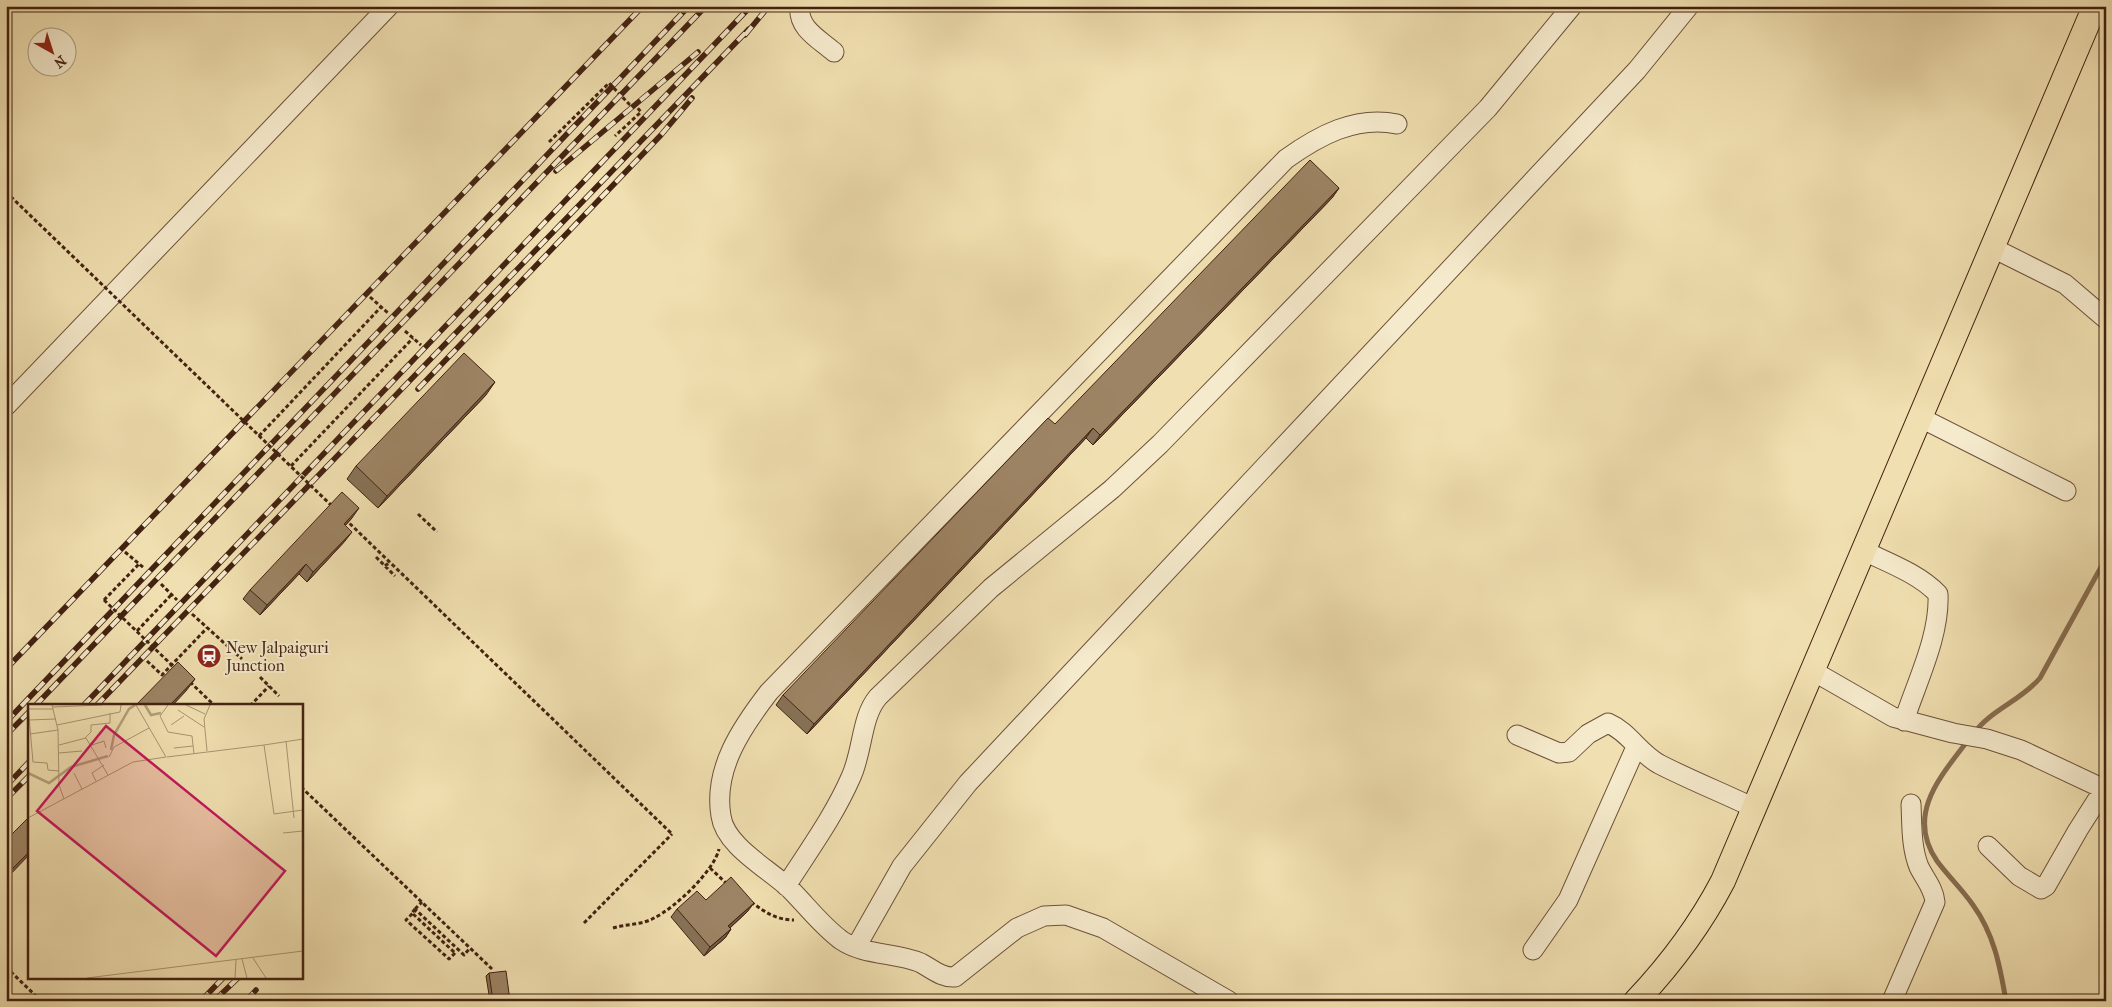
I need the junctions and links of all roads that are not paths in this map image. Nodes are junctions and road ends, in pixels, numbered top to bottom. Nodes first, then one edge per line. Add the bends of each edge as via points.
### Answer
1 (389, 6) edge
2 (800, 6) edge
3 (1572, 6) edge
4 (1689, 6) edge
5 (2095, 6) edge
6 (834, 52) dead end
7 (1397, 124) dead end
8 (1993, 248) junction
9 (2106, 319) edge
10 (6, 406) edge
11 (1921, 418) junction
12 (2066, 490) dead end
13 (1864, 551) junction
14 (1813, 671) junction
15 (1904, 721) junction
16 (1517, 735) dead end
17 (1636, 747) junction
18 (2105, 790) edge
19 (1911, 804) dead end
20 (1754, 808) junction
21 (1988, 846) dead end
22 (786, 886) junction
23 (856, 947) junction
24 (1533, 950) dead end
25 (1229, 1001) edge
26 (1636, 1001) edge
27 (1892, 1001) edge

1 - 10 street
2 - 6 street via 798,17 804,26
3 - 22 street via 1488,108 1160,444 1106,495 991,588 878,698 867,712 861,753 852,776 832,815
4 - 23 street via 1637,70 968,783 902,866
5 - 8 main road
7 - 22 street via 1371,123 1330,132 1286,159 770,692 746,721 733,743 723,776 719,802 721,817 731,837
8 - 9 street via 2065,284
8 - 11 main road
11 - 12 street
11 - 13 main road
13 - 14 main road
13 - 15 street via 1930,585 1938,594 1929,647
14 - 15 street
14 - 20 main road
15 - 18 street via 1987,739 2020,750
16 - 17 street via 1560,753 1569,752 1588,734 1608,723 1625,733
17 - 20 street via 1659,764
17 - 24 street via 1568,900
18 - 21 street via 2046,886 2041,888 2019,876
19 - 27 street via 1915,852 1935,902
20 - 26 main road via 1709,908 1678,954
22 - 23 street via 809,913 842,941
23 - 25 street via 919,962 943,975 955,977 1017,928 1044,916 1066,915 1103,928

